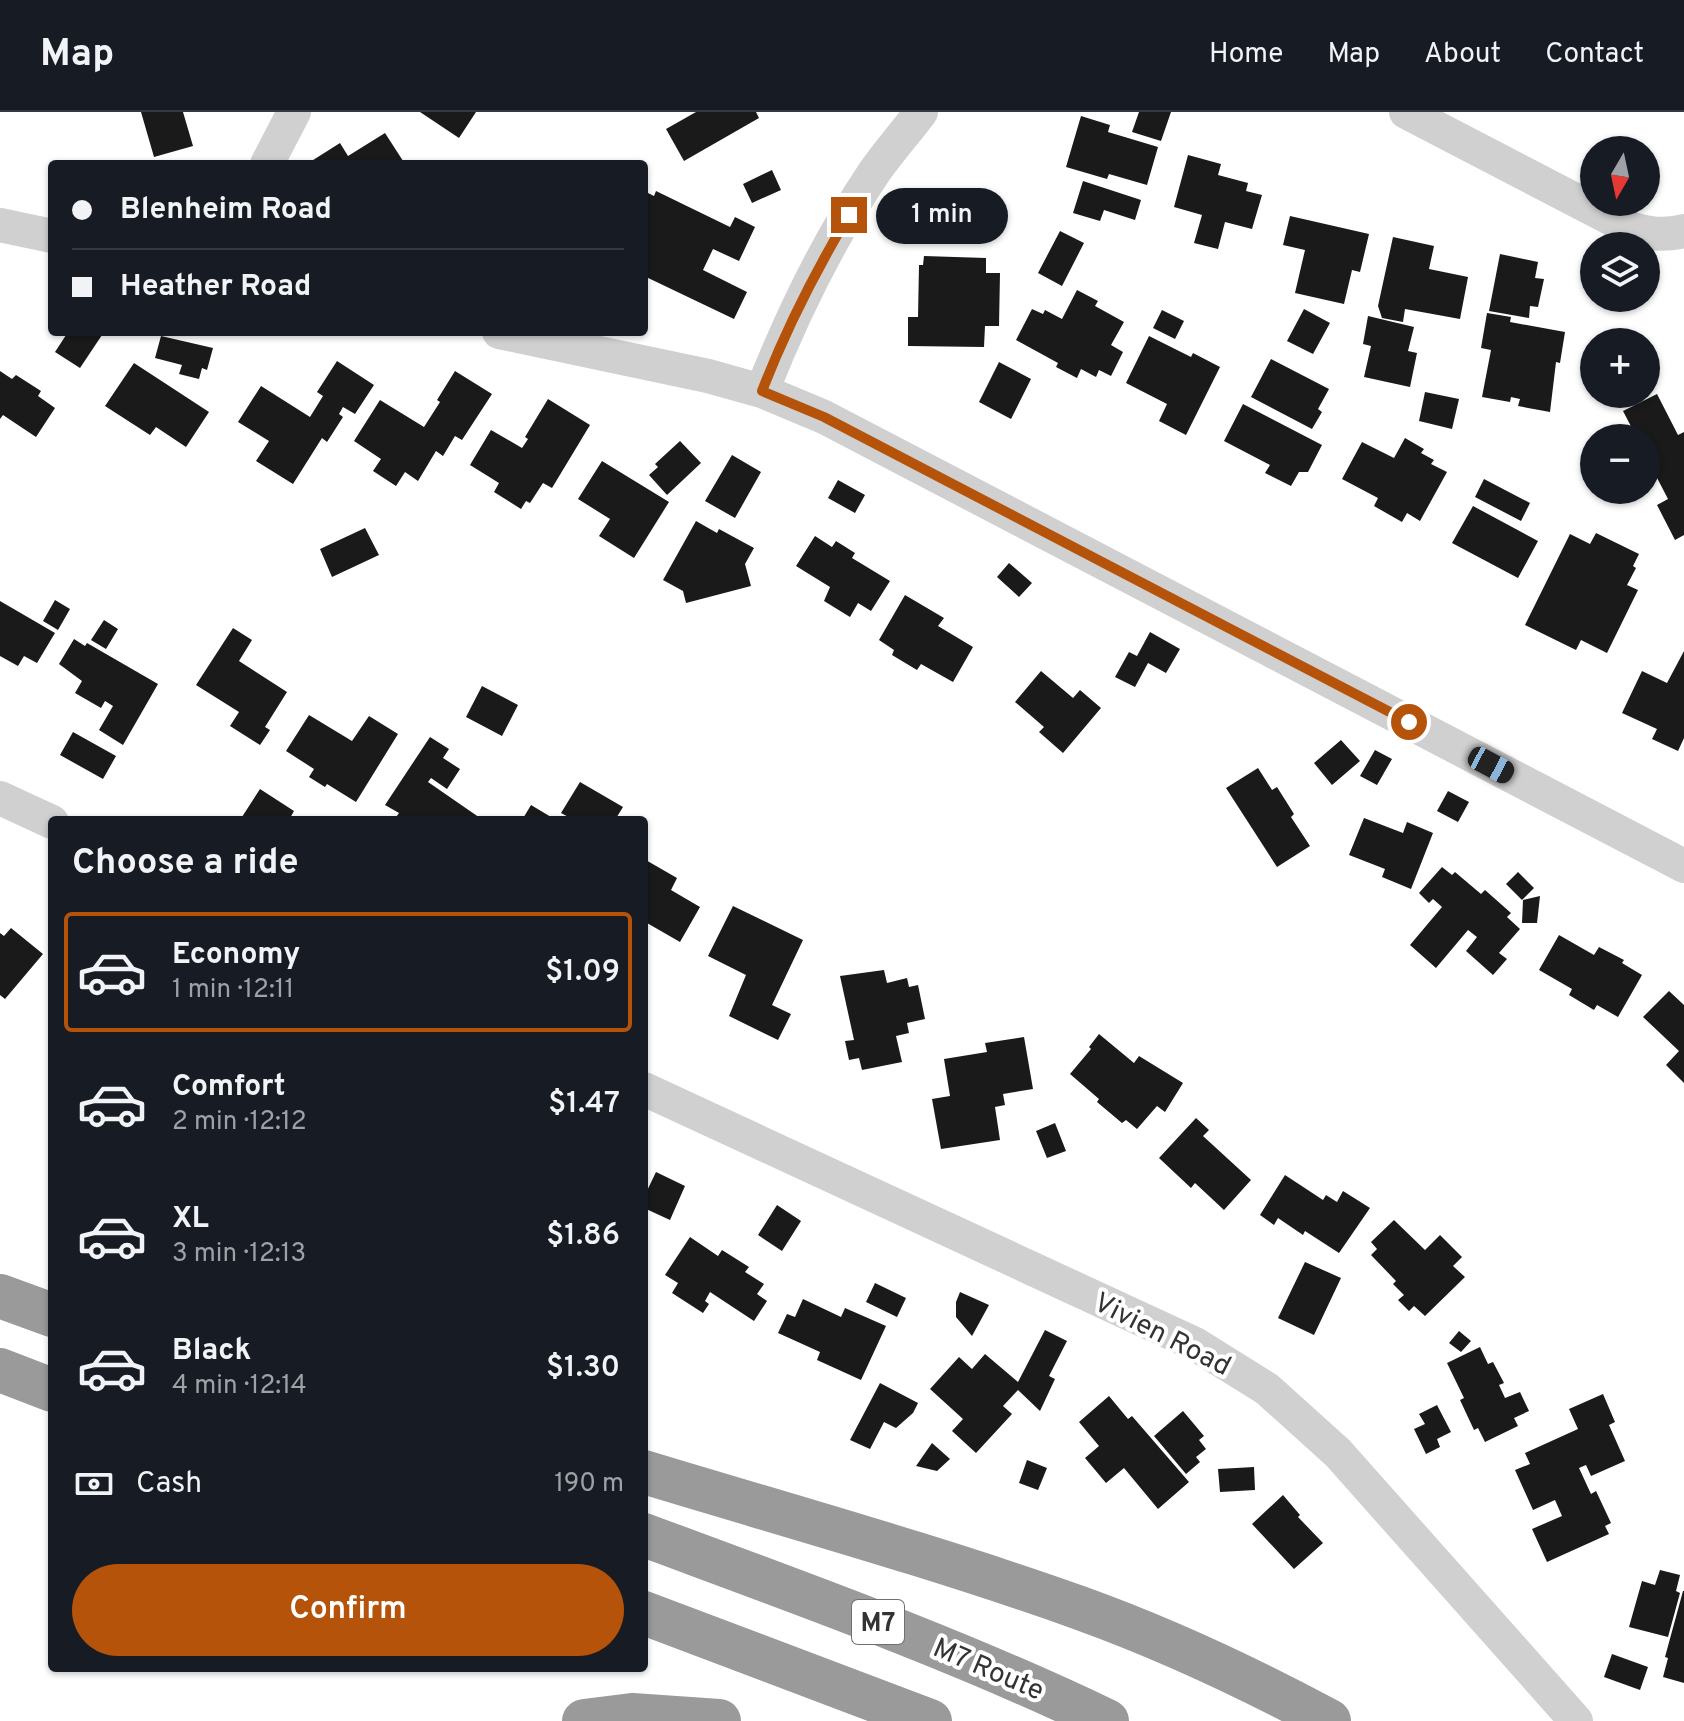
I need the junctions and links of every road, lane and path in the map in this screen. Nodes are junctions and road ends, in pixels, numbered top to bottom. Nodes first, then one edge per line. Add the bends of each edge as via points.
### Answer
1 (294, 112) edge
2 (921, 112) edge
3 (1406, 112) edge
4 (269, 160) edge
5 (0, 225) edge
6 (1684, 231) edge
7 (48, 235) edge
8 (518, 336) edge
9 (762, 391) junction
10 (0, 798) edge
11 (48, 820) edge
12 (1684, 866) edge
13 (648, 1091) edge
14 (0, 1284) edge
15 (0, 1296) edge
16 (48, 1296) edge
17 (48, 1314) edge
18 (0, 1370) edge
19 (48, 1388) edge
20 (648, 1473) edge
21 (648, 1537) edge
22 (648, 1615) edge
23 (584, 1721) edge
24 (719, 1721) edge
25 (930, 1721) edge
26 (1107, 1721) edge
27 (1329, 1721) edge
28 (1576, 1721) edge

1 - 4 street
2 - 9 street via 876,170 823,259 783,336
3 - 6 street via 1629,228 1650,234
5 - 7 street
8 - 9 street
9 - 12 street via 824,417
10 - 11 street
13 - 28 street, Vivien Road via 1195,1344 1267,1389 1338,1453
14 - 16 highway
15 - 17 highway
18 - 19 highway
20 - 27 highway via 1082,1609 1254,1682
21 - 26 highway, M7 Route / M7 via 902,1632
22 - 25 highway
23 - 24 highway via 632,1715

